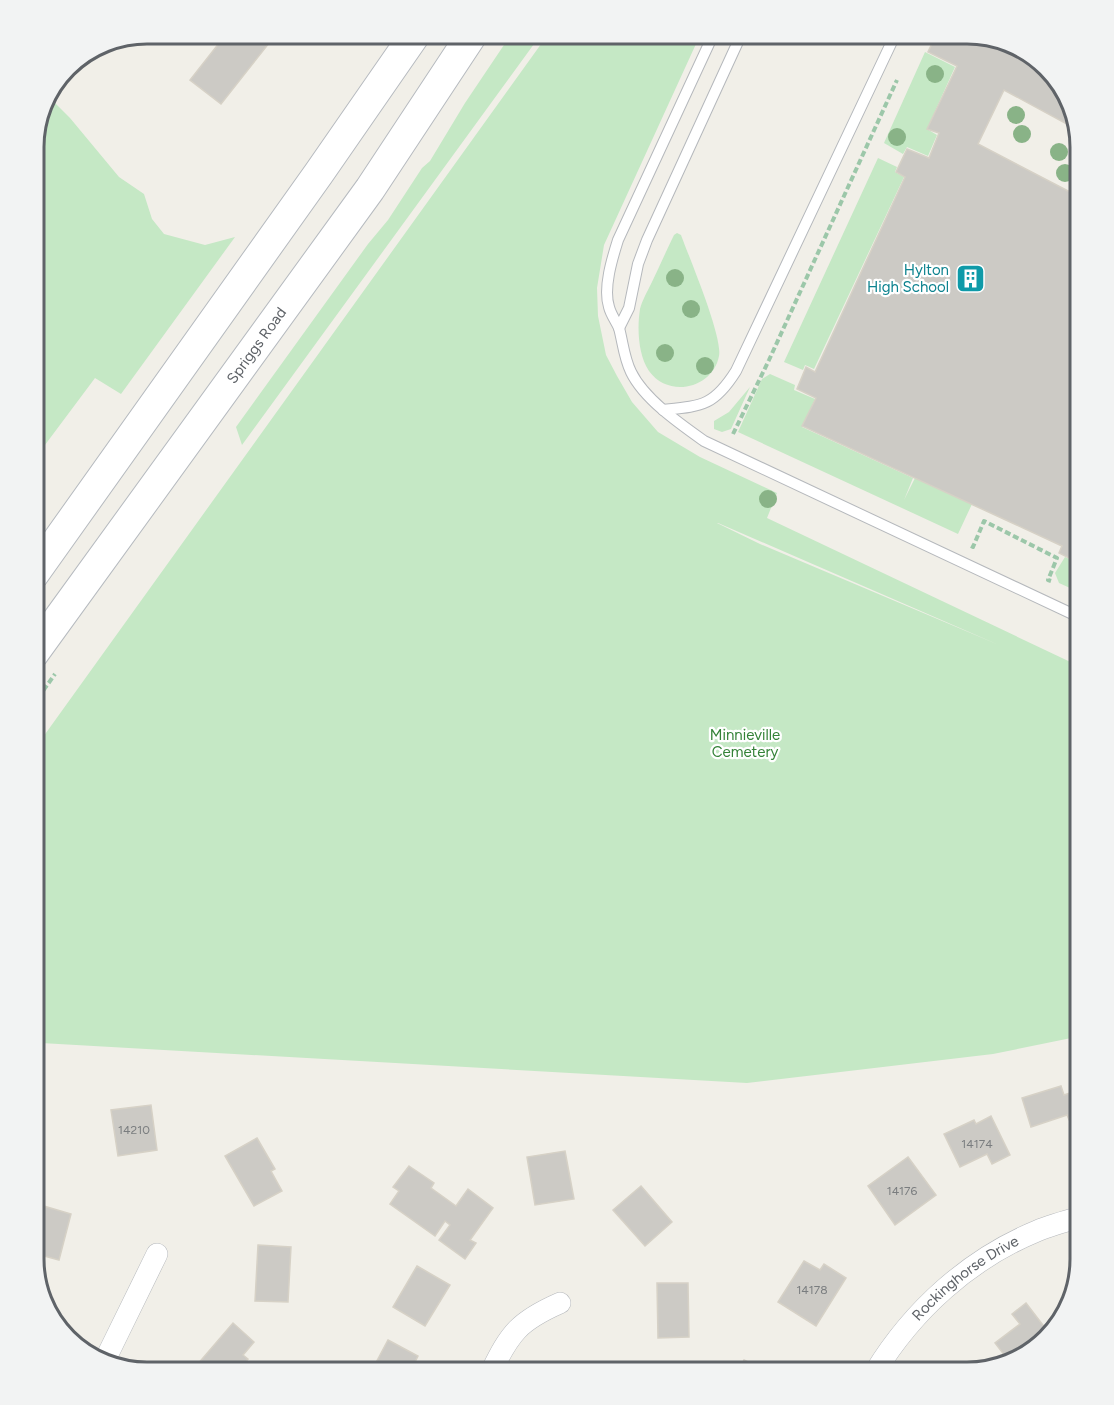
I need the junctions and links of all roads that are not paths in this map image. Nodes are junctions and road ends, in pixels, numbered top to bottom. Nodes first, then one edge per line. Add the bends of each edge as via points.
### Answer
1 (408, 44) edge
2 (466, 44) edge
3 (709, 44) edge
4 (737, 44) edge
5 (891, 44) edge
6 (619, 328) junction
7 (663, 410) junction
8 (44, 560) edge
9 (1070, 613) edge
10 (44, 639) edge
11 (1070, 1220) edge
12 (157, 1254) dead end
13 (560, 1303) dead end
14 (108, 1354) edge
15 (496, 1362) edge
16 (883, 1362) edge

1 - 8 main road
2 - 10 main road, Spriggs Road via 370,189
3 - 6 lane via 618,240 608,280 608,306
4 - 6 lane via 647,240 629,308
5 - 7 lane via 736,371 710,401
6 - 7 lane via 632,375
7 - 9 lane via 704,441
11 - 16 street, Rockinghorse Drive via 994,1253 955,1280 926,1305
12 - 14 street
13 - 15 street via 521,1324

